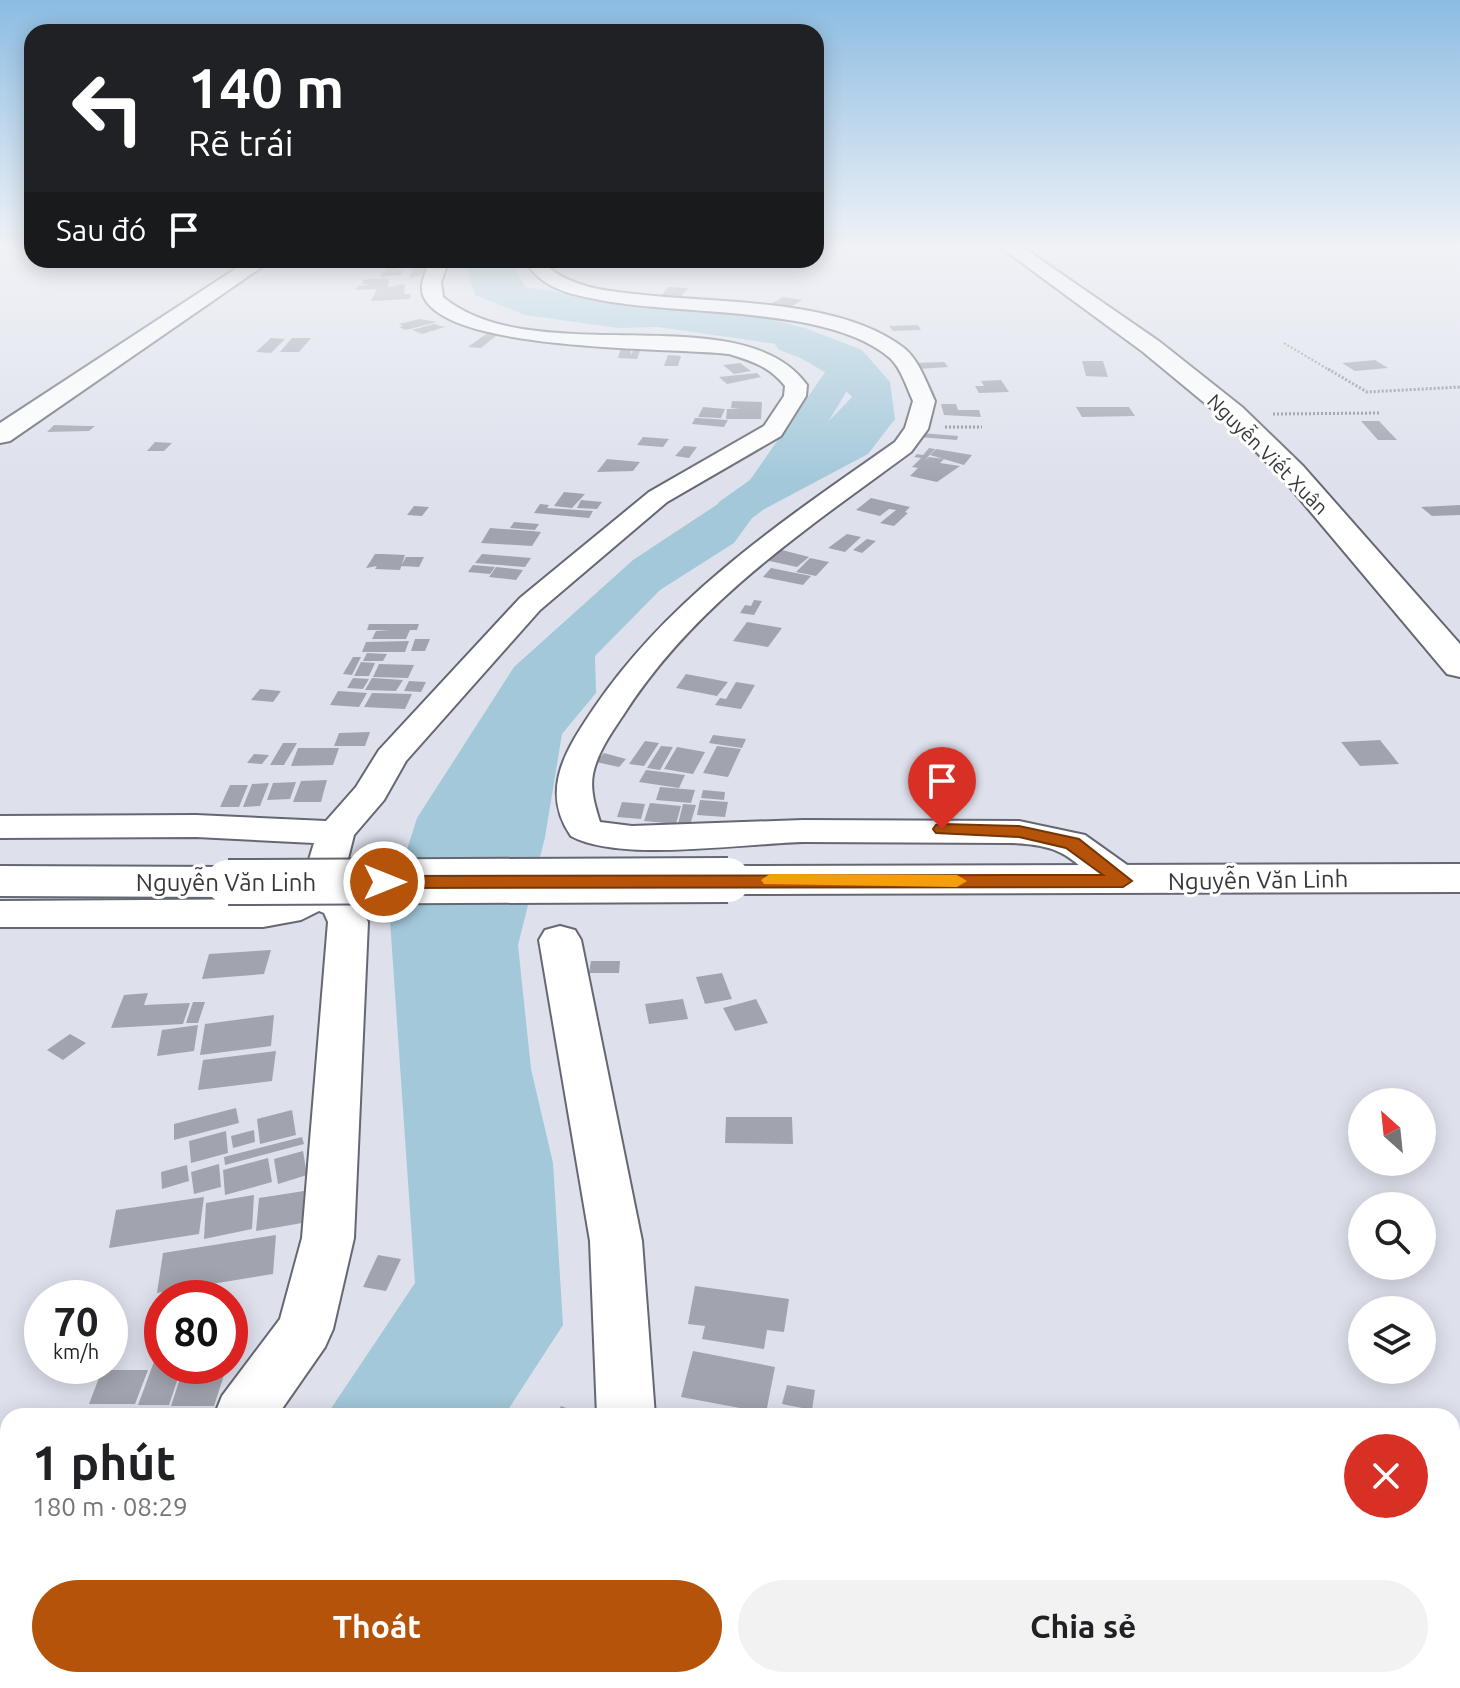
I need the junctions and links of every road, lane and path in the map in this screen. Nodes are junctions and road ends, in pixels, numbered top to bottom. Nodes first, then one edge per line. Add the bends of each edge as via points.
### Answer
1 (165, 325) edge
2 (486, 325) edge
3 (833, 325) edge
4 (1118, 325) edge
5 (1284, 343) dead end
6 (1460, 387) edge
7 (1381, 413) dead end
8 (1268, 414) dead end
9 (982, 427) dead end
10 (916, 429) junction
11 (0, 435) edge
12 (1460, 666) edge
13 (0, 827) edge
14 (336, 833) junction
15 (1460, 878) edge
16 (0, 881) edge
17 (1123, 881) junction
18 (318, 896) junction
19 (0, 914) edge
20 (560, 940) dead end
21 (249, 1408) edge
22 (626, 1408) edge

1 - 11 main road
2 - 14 street via 581,341 739,351 780,366 796,385 795,396 773,431 658,497 530,604 391,757 371,792
3 - 10 street via 886,347 905,362 924,401
4 - 12 main road, Nguyễn Viết Xuân via 1233,413 1312,495
5 - 6 path via 1367,392
7 - 8 path
9 - 10 path
10 - 17 street via 903,447 765,547 695,609 633,676 585,750 574,780 584,828 599,836 632,838 817,830 1019,832 1072,843
13 - 14 street via 196,826
14 - 18 street
15 - 17 main road, Nguyễn Văn Linh
16 - 17 main road, Nguyễn Văn Linh, bridge
18 - 19 street via 287,911 263,914
18 - 21 street via 341,905 348,922 328,1238 305,1329
20 - 22 street via 616,1241

